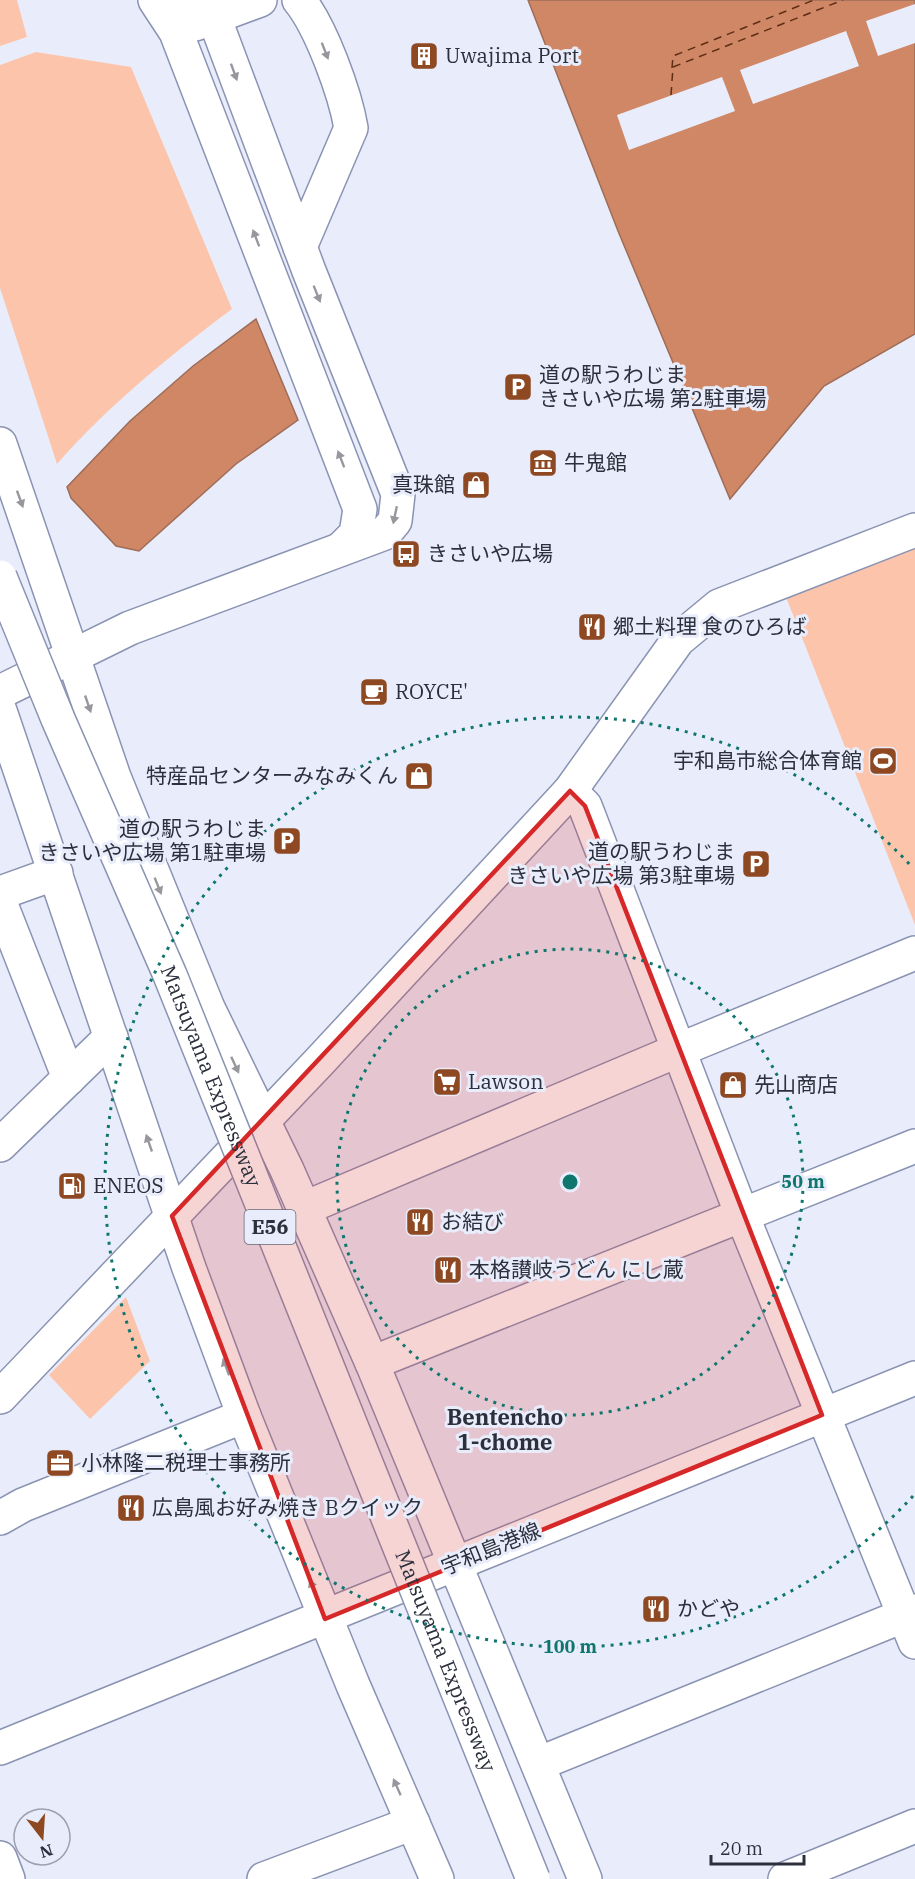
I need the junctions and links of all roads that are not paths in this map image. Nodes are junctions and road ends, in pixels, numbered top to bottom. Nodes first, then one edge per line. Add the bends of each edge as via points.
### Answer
1 (155, 0) edge
2 (260, 0) edge
3 (299, 0) edge
4 (174, 16) edge
5 (214, 17) junction
6 (300, 247) junction
7 (0, 444) edge
8 (915, 530) edge
9 (341, 549) junction
10 (0, 577) edge
11 (72, 655) junction
12 (0, 692) edge
13 (0, 711) edge
14 (570, 790) junction
15 (56, 873) junction
16 (0, 893) edge
17 (0, 902) edge
18 (915, 953) edge
19 (111, 1037) junction
20 (679, 1050) junction
21 (69, 1078) junction
22 (262, 1119) junction
23 (0, 1146) edge
24 (915, 1146) edge
25 (305, 1208) junction
26 (742, 1215) junction
27 (172, 1216) junction
28 (372, 1363) junction
29 (915, 1378) edge
30 (0, 1397) edge
31 (822, 1415) junction
32 (244, 1416) junction
33 (0, 1518) edge
34 (454, 1563) junction
35 (325, 1619) junction
36 (912, 1623) edge
37 (0, 1748) edge
38 (538, 1764) junction
39 (413, 1823) junction
40 (915, 1826) edge
41 (0, 1858) edge
42 (8, 1879) edge
43 (264, 1879) edge
44 (437, 1879) edge
45 (533, 1879) edge
46 (585, 1879) edge
47 (785, 1879) edge

1 - 4 main road
2 - 5 main road
3 -> 6 main road via 311,15 348,109 351,128
4 - 5 main road
9 -> 4 main road via 356,534 360,509
5 -> 6 main road
6 -> 9 main road via 398,494 395,521 385,533
7 -> 11 main road
8 - 14 main road via 719,606 678,640
9 - 11 main road via 130,628
10 - 45 main road, Matsuyama Expressway / E56, bridge via 170,975
11 - 12 main road
11 -> 22 main road via 114,777 199,986
13 - 15 main road
14 - 20 main road via 585,806
14 - 22 main road
15 - 16 main road
15 - 19 main road
17 - 21 main road
18 - 20 main road
19 - 21 main road
27 -> 19 main road
20 - 25 main road
20 - 26 main road
21 - 23 main road
22 - 25 main road
22 - 27 main road
24 - 26 main road
25 - 28 main road
26 - 28 main road
26 - 31 main road
27 - 30 main road
32 -> 27 main road
28 - 34 main road
29 - 31 main road, 宇和島港線
31 - 34 main road, 宇和島港線
31 - 36 main road
32 - 33 main road via 23,1505
35 -> 32 main road
34 - 35 main road, 宇和島港線
34 - 38 main road
35 - 37 main road, 宇和島港線
39 -> 35 main road
36 - 38 main road
38 - 46 main road
39 - 43 main road
39 - 44 main road
40 - 47 main road
41 - 42 main road

